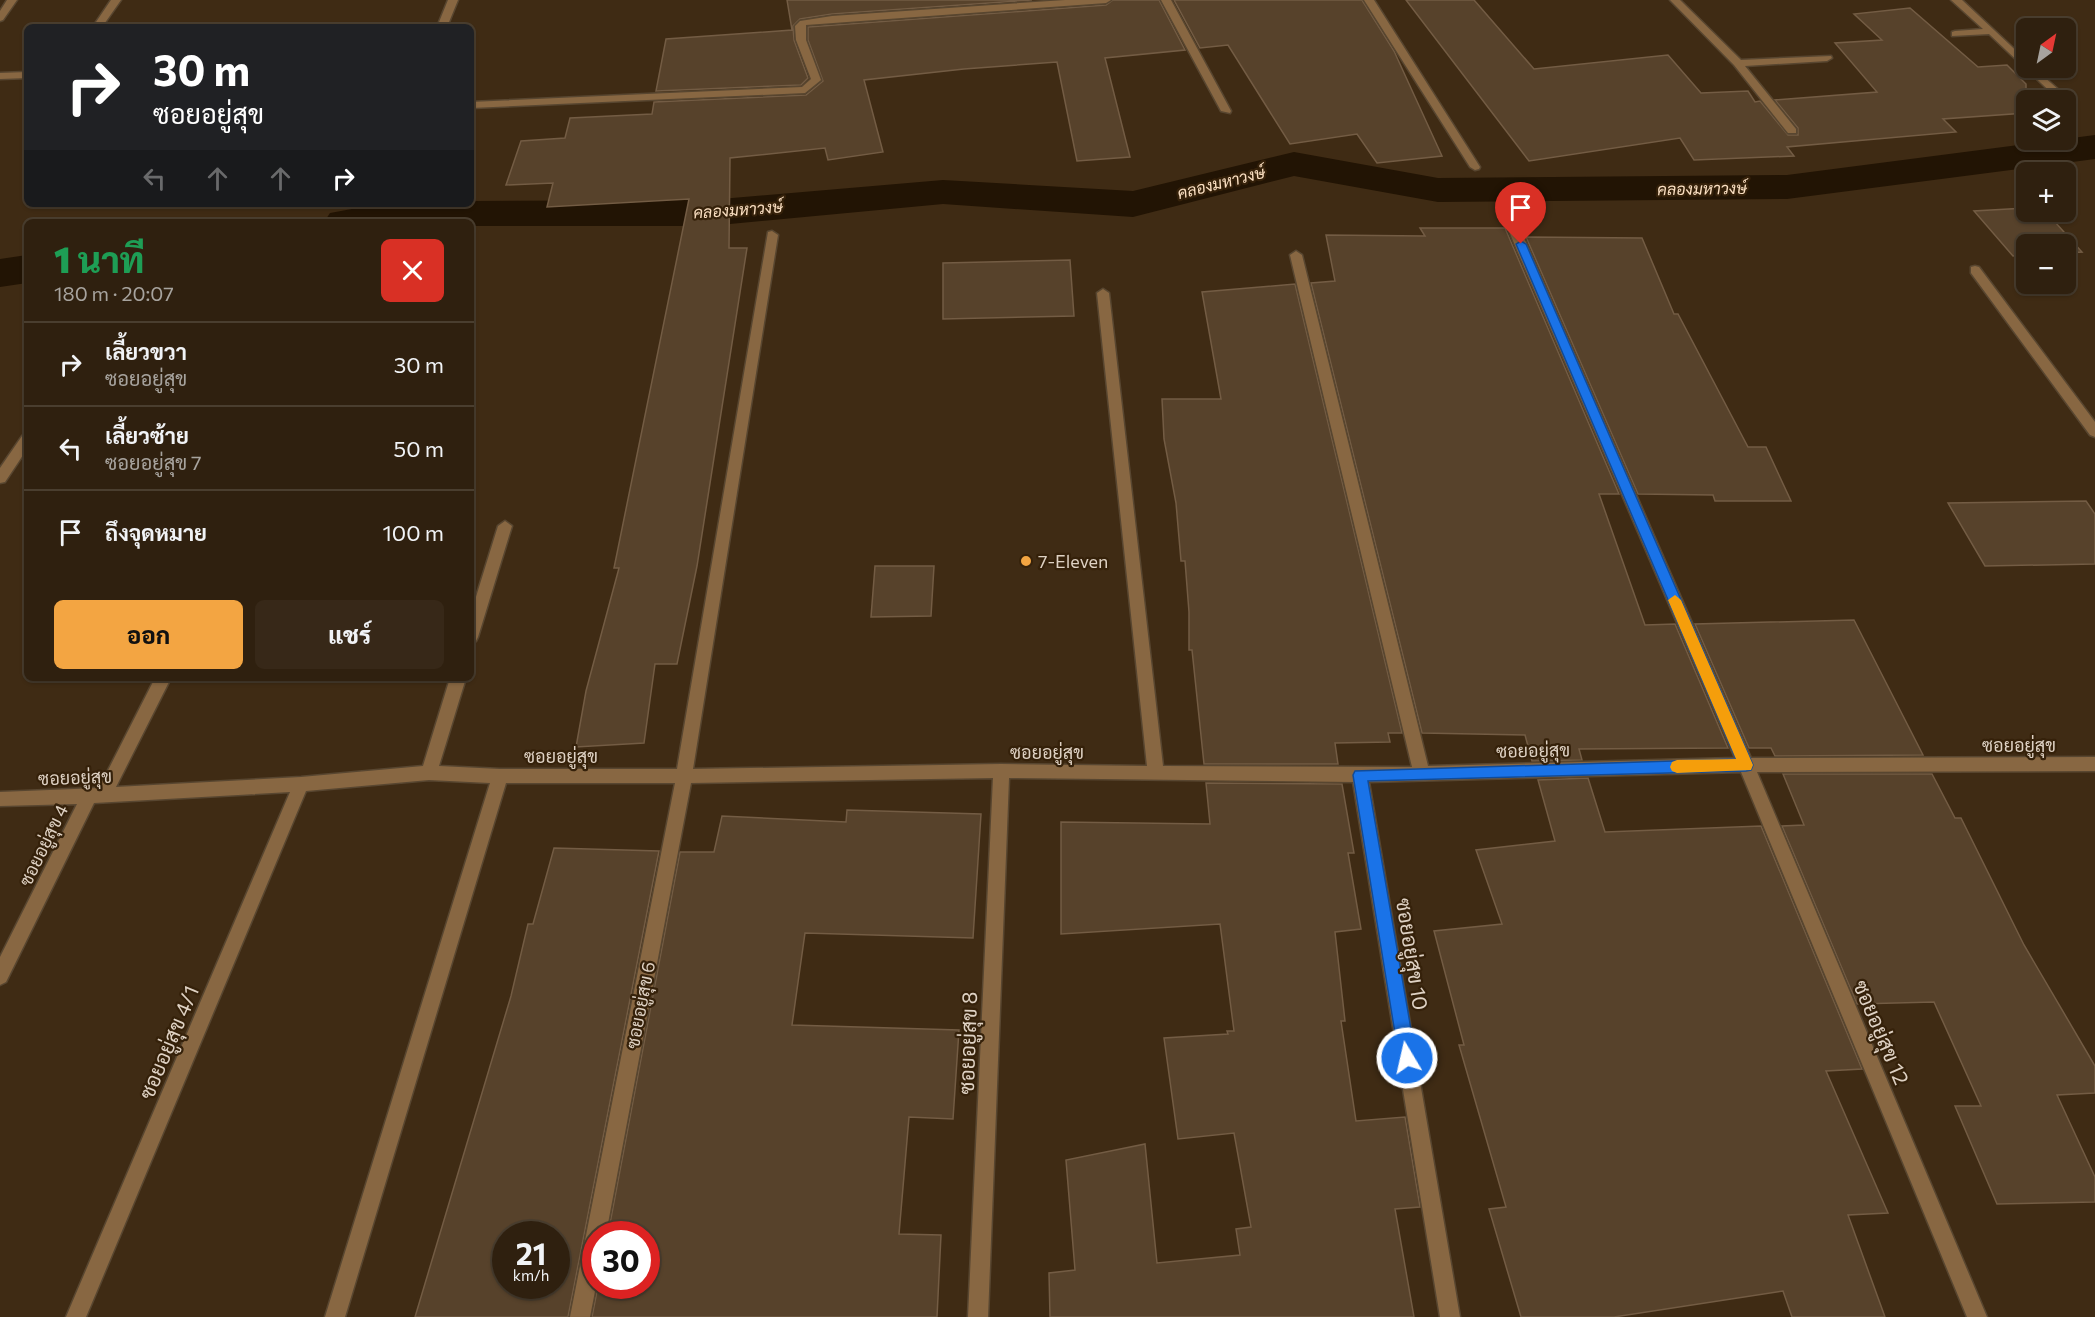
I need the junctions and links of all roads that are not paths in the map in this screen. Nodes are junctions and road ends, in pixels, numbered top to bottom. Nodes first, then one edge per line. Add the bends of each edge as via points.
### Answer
1 (12, 0) edge
2 (116, 0) edge
3 (453, 0) edge
4 (1106, 0) edge
5 (1166, 0) edge
6 (1369, 0) edge
7 (1675, 0) edge
8 (1956, 0) edge
9 (0, 18) edge
10 (100, 24) edge
11 (443, 24) edge
12 (1991, 31) junction
13 (1955, 34) dead end
14 (2016, 55) edge
15 (1827, 58) dead end
16 (1738, 63) junction
17 (24, 75) edge
18 (0, 76) edge
19 (2041, 78) edge
20 (2053, 90) edge
21 (474, 105) edge
22 (1226, 111) dead end
23 (1792, 131) dead end
24 (1475, 167) dead end
25 (1511, 222) dead end
26 (772, 235) dead end
27 (1296, 255) dead end
28 (1975, 270) dead end
29 (1103, 293) dead end
30 (2095, 432) edge
31 (24, 443) edge
32 (0, 478) edge
33 (505, 526) dead end
34 (474, 627) edge
35 (161, 681) edge
36 (457, 681) edge
37 (2095, 764) edge
38 (1746, 765) junction
39 (1001, 771) junction
40 (1156, 772) junction
41 (1422, 772) junction
42 (429, 773) junction
43 (1360, 775) junction
44 (500, 776) junction
45 (684, 776) junction
46 (301, 784) junction
47 (96, 796) junction
48 (0, 799) edge
49 (0, 976) edge
50 (76, 1317) edge
51 (335, 1317) edge
52 (580, 1317) edge
53 (978, 1317) edge
54 (1450, 1317) edge
55 (1977, 1317) edge

1 - 9 street
2 - 10 street
3 - 11 street
4 - 21 street via 803,23 801,40 816,80 805,90
5 - 22 street
6 - 24 street
7 - 16 street
8 - 12 street
12 - 13 street
12 - 14 street
15 - 16 street
16 - 23 street
17 - 18 street
19 - 20 street
25 - 38 street, ซอยอยู่สุข 12
26 - 45 street, ซอยอยู่สุข 6
27 - 41 street
28 - 30 street
29 - 40 street
31 - 32 street
33 - 34 street
35 - 47 street, ซอยอยู่สุข 4
36 - 42 street
37 - 38 street, ซอยอยู่สุข
38 - 41 street, ซอยอยู่สุข
38 - 55 street, ซอยอยู่สุข 12
39 - 40 street, ซอยอยู่สุข
39 - 45 street, ซอยอยู่สุข
39 - 53 street, ซอยอยู่สุข 8
40 - 43 street, ซอยอยู่สุข
41 - 43 street, ซอยอยู่สุข
42 - 44 street, ซอยอยู่สุข
42 - 46 street, ซอยอยู่สุข
43 - 54 street, ซอยอยู่สุข 10
44 - 45 street, ซอยอยู่สุข
44 - 51 street
45 - 52 street, ซอยอยู่สุข 6
46 - 47 street, ซอยอยู่สุข
46 - 50 street, ซอยอยู่สุข 4/1
47 - 48 street, ซอยอยู่สุข
47 - 49 street, ซอยอยู่สุข 4

